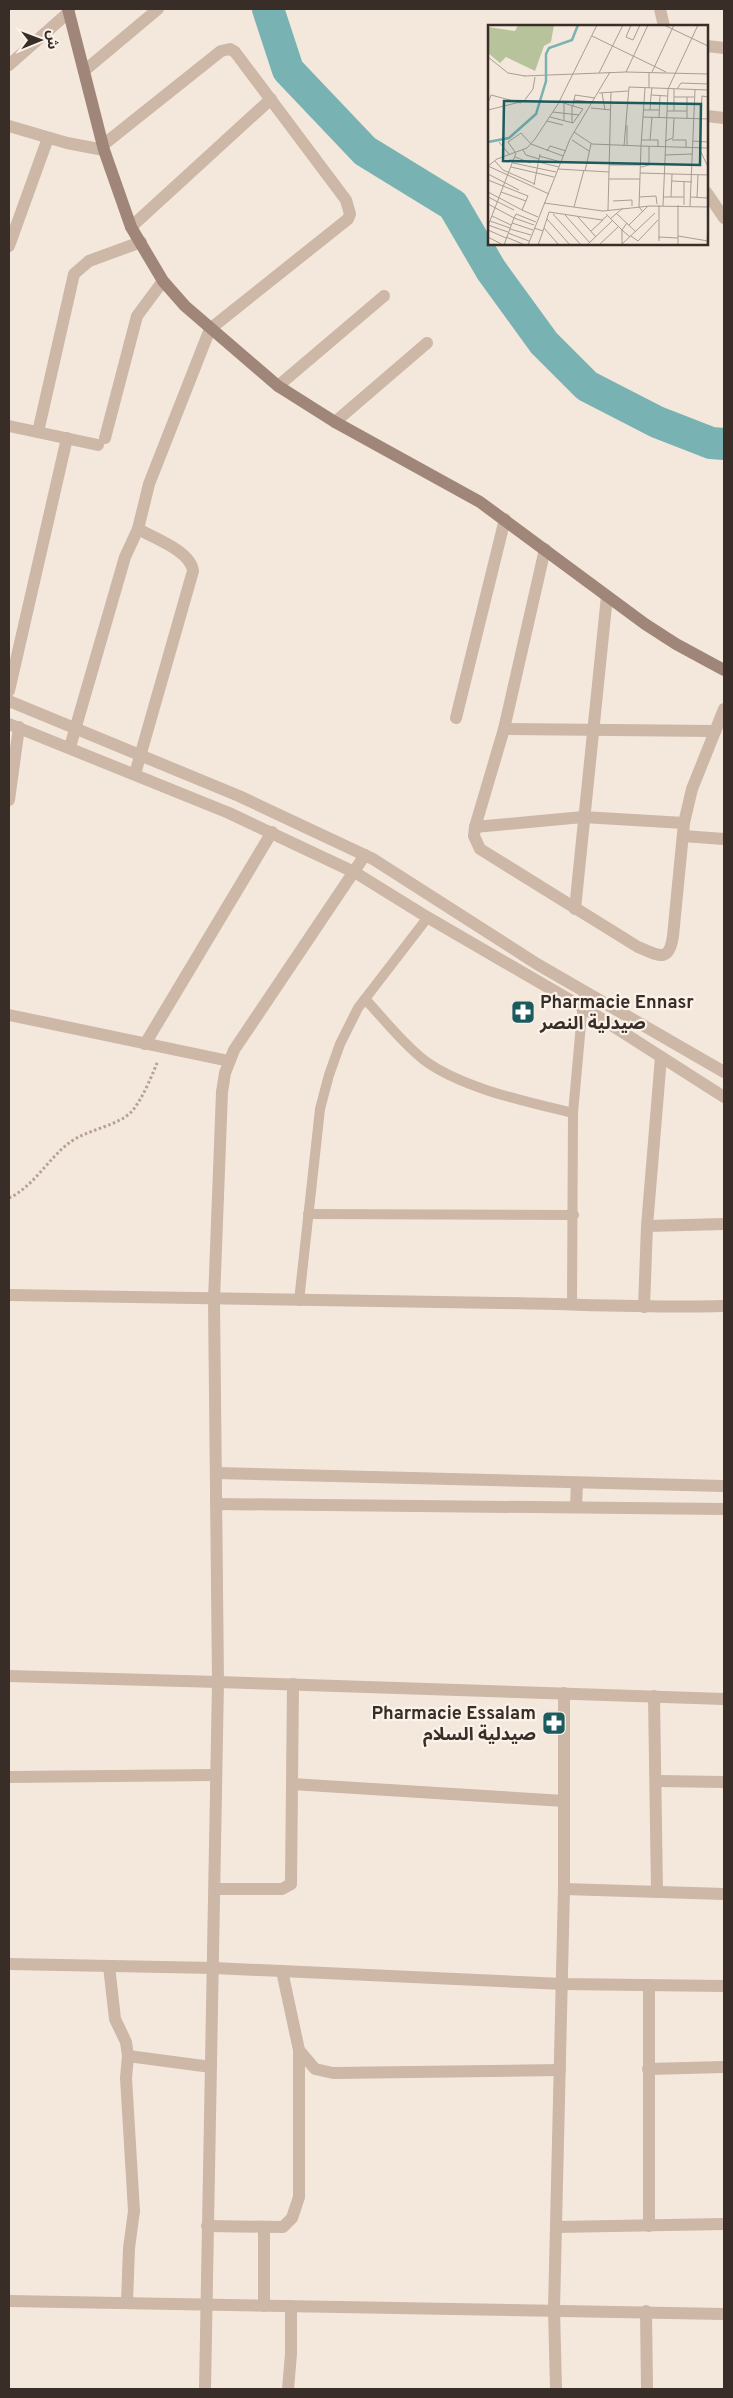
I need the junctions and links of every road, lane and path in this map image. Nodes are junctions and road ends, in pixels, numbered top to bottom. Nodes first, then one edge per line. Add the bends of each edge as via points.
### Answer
1 (158, 9) edge
2 (660, 9) edge
3 (68, 10) edge
4 (664, 25) edge
5 (708, 46) edge
6 (724, 48) edge
7 (9, 65) edge
8 (84, 71) junction
9 (270, 99) junction
10 (708, 116) edge
11 (724, 118) edge
12 (9, 126) edge
13 (48, 138) junction
14 (104, 148) junction
15 (708, 194) edge
16 (721, 204) edge
17 (724, 218) edge
18 (131, 227) junction
19 (141, 242) junction
20 (9, 246) edge
21 (163, 281) junction
22 (384, 296) dead end
23 (210, 329) junction
24 (427, 343) dead end
25 (278, 386) junction
26 (335, 422) junction
27 (9, 426) edge
28 (38, 432) junction
29 (67, 438) junction
30 (505, 519) junction
31 (138, 529) junction
32 (545, 549) junction
33 (607, 596) junction
34 (724, 670) edge
35 (9, 691) edge
36 (9, 700) edge
37 (724, 709) edge
38 (456, 718) dead end
39 (14, 725) edge
40 (75, 729) junction
41 (504, 729) junction
42 (593, 730) junction
43 (715, 731) junction
44 (70, 747) junction
45 (142, 756) junction
46 (135, 774) junction
47 (239, 796) junction
48 (9, 800) edge
49 (230, 814) junction
50 (584, 817) junction
51 (475, 827) junction
52 (684, 830) junction
53 (272, 832) junction
54 (724, 840) edge
55 (365, 855) junction
56 (354, 872) junction
57 (575, 909) junction
58 (428, 917) junction
59 (584, 991) junction
60 (366, 999) junction
61 (582, 1006) junction
62 (9, 1015) edge
63 (145, 1044) junction
64 (165, 1048) junction
65 (661, 1057) junction
66 (229, 1061) junction
67 (724, 1072) edge
68 (724, 1097) edge
69 (573, 1113) junction
70 (9, 1198) edge
71 (308, 1214) junction
72 (574, 1215) junction
73 (724, 1224) edge
74 (647, 1226) junction
75 (9, 1295) edge
76 (214, 1300) junction
77 (299, 1301) junction
78 (572, 1304) junction
79 (724, 1306) edge
80 (644, 1307) junction
81 (216, 1473) junction
82 (577, 1482) junction
83 (724, 1486) edge
84 (216, 1504) junction
85 (576, 1506) junction
86 (724, 1509) edge
87 (9, 1676) edge
88 (218, 1682) junction
89 (293, 1684) junction
90 (564, 1693) junction
91 (654, 1696) junction
92 (724, 1700) edge
93 (216, 1775) junction
94 (9, 1777) edge
95 (657, 1781) junction
96 (724, 1782) edge
97 (292, 1784) junction
98 (564, 1801) junction
99 (215, 1889) junction
100 (564, 1889) junction
101 (657, 1892) junction
102 (724, 1894) edge
103 (9, 1964) edge
104 (109, 1966) junction
105 (214, 1968) junction
106 (282, 1971) junction
107 (562, 1984) junction
108 (649, 1985) junction
109 (724, 1986) edge
110 (299, 2050) junction
111 (128, 2056) junction
112 (211, 2067) junction
113 (724, 2067) edge
114 (648, 2069) junction
115 (560, 2070) junction
116 (724, 2224) edge
117 (207, 2226) junction
118 (649, 2226) junction
119 (264, 2227) junction
120 (556, 2227) junction
121 (9, 2301) edge
122 (127, 2303) junction
123 (206, 2305) junction
124 (264, 2306) junction
125 (291, 2306) junction
126 (554, 2309) junction
127 (646, 2311) junction
128 (724, 2314) edge
129 (204, 2389) edge
130 (288, 2389) edge
131 (556, 2389) edge
132 (647, 2389) edge

1 - 8 street
2 - 4 street
3 - 7 street
3 - 8 main road
5 - 6 street
8 - 14 main road
9 - 14 street via 236,52 224,50
9 - 18 street
9 - 23 street via 346,200 350,214 348,219
10 - 11 street
12 - 13 street
13 - 14 street
13 - 20 street
14 - 18 main road
15 - 16 street
16 - 17 street
18 - 19 main road
19 - 21 main road
19 - 28 street via 89,262 74,274
21 - 23 main road
21 - 29 street via 136,316 102,442
22 - 25 street
23 - 25 main road
23 - 31 street via 149,484
24 - 26 street
25 - 26 main road
26 - 30 main road
27 - 28 street
28 - 29 street
29 - 35 street
30 - 32 main road
30 - 38 street
31 - 40 street via 125,557
31 - 45 street via 184,554 191,561 193,571
32 - 33 main road
32 - 41 street
33 - 34 main road via 676,644
33 - 42 street
36 - 40 street
37 - 43 street
39 - 44 street
39 - 48 street
40 - 44 street
40 - 45 street
41 - 42 street
41 - 51 street
42 - 43 street
42 - 50 street
43 - 52 street via 692,789
44 - 46 street
45 - 46 street
45 - 47 street
46 - 49 street
47 - 49 street
47 - 55 street
49 - 53 street
50 - 51 street
50 - 52 street
50 - 57 street
51 - 57 street via 474,836 480,849
52 - 54 street
52 - 57 street via 673,936 669,952 665,955 656,955 638,947
53 - 56 street
53 - 63 street
55 - 56 street
55 - 59 street
56 - 58 street
56 - 66 street
58 - 60 lane
58 - 61 street
59 - 61 lane
59 - 67 street
60 - 69 lane via 426,1061 509,1097
60 - 71 lane via 340,1044 329,1074 320,1109
61 - 65 street
61 - 69 lane
62 - 63 street
63 - 64 street
64 - 66 street
64 - 70 path via 133,1110 121,1119 68,1143
65 - 68 street
65 - 74 street
66 - 76 street via 222,1092
69 - 72 lane
71 - 72 lane
71 - 77 lane
72 - 78 lane
73 - 74 street
74 - 80 street
75 - 76 street
76 - 77 street
76 - 81 street
77 - 78 street
78 - 80 street
79 - 80 street
81 - 82 street
81 - 84 street
82 - 83 street
82 - 85 street
84 - 85 street
84 - 88 street
85 - 86 street
87 - 88 street
88 - 89 street
88 - 93 street
89 - 90 street
89 - 97 street
90 - 91 street
90 - 98 street
91 - 92 street
91 - 95 street
93 - 94 street
93 - 99 street
95 - 96 street
95 - 101 street
97 - 98 street
97 - 99 street via 291,1884 282,1889
98 - 100 street
99 - 105 street
100 - 101 street
100 - 107 street
101 - 102 street
103 - 104 street
104 - 105 street
104 - 111 street via 115,2019 126,2042
105 - 106 street
105 - 112 street
106 - 107 street
106 - 110 street
107 - 108 street
107 - 115 street
108 - 109 street
108 - 114 street
110 - 115 street via 315,2069 333,2073
110 - 119 street via 298,2197 292,2218 283,2227
111 - 112 street
111 - 122 street via 126,2078 134,2211 128,2248
112 - 117 street
113 - 114 street
114 - 118 street
115 - 120 street
116 - 118 street
117 - 119 street
117 - 123 street
118 - 120 street
119 - 124 street
120 - 126 street
121 - 122 street
122 - 123 street
123 - 124 street
123 - 129 street
124 - 125 street
125 - 126 street
125 - 130 street via 292,2354
126 - 127 street
126 - 131 street
127 - 128 street
127 - 132 street

